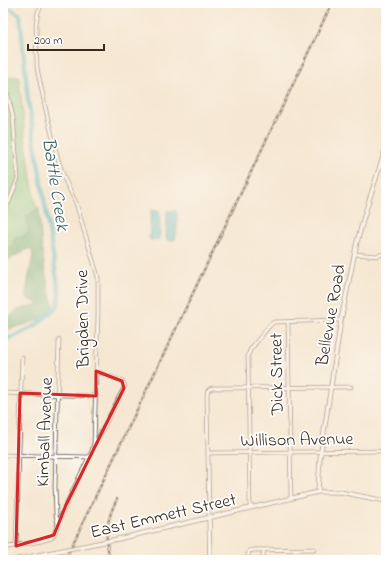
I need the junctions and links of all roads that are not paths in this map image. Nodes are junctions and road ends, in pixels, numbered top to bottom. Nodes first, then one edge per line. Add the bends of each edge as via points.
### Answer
1 (43, 3) edge
2 (3, 81) edge
3 (386, 147) edge
4 (3, 211) edge
5 (386, 253) edge
6 (355, 254) junction
7 (341, 320) junction
8 (288, 322) junction
9 (60, 339) dead end
10 (22, 357) dead end
11 (96, 371) junction
12 (289, 387) junction
13 (331, 387) junction
14 (351, 387) dead end
15 (248, 388) junction
16 (3, 393) edge
17 (20, 393) junction
18 (58, 394) junction
19 (96, 396) junction
20 (92, 451) junction
21 (386, 451) edge
22 (249, 452) junction
23 (290, 452) junction
24 (322, 452) junction
25 (208, 453) junction
26 (3, 455) edge
27 (18, 455) junction
28 (56, 456) junction
29 (89, 457) junction
30 (318, 492) junction
31 (291, 498) junction
32 (386, 501) edge
33 (250, 508) junction
34 (209, 518) junction
35 (58, 524) junction
36 (16, 546) junction
37 (3, 548) edge
38 (314, 549) dead end
39 (264, 550) junction
40 (13, 560) edge
41 (210, 560) edge
42 (247, 560) edge
43 (262, 560) edge

1 - 11 street, Brigden Drive via 36,24 37,68 46,115 64,178 76,203 98,277
2 - 4 street via 13,117 18,178
3 - 6 street, Bellevue Road
5 - 6 street via 377,256
6 - 7 street, Bellevue Road
7 - 8 street
7 - 13 street, Bellevue Road
8 - 12 street, Dick Street
8 - 15 street via 274,322 250,350
9 - 18 street, Kimball Avenue
10 - 17 street
11 - 19 street, Brigden Drive
11 - 20 street via 122,381 125,386
12 - 13 street
12 - 15 street
12 - 23 street, Dick Street
13 - 14 street
13 - 24 street, Bellevue Road
15 - 22 street
15 - 25 street via 213,388 207,391
16 - 17 street
17 - 18 street
17 - 27 street
18 - 19 street
18 - 28 street, Kimball Avenue
19 - 20 street, Brigden Drive
20 - 29 street, Brigden Drive
21 - 24 street, Willison Avenue
22 - 23 street, Willison Avenue
22 - 25 street, Willison Avenue
22 - 33 street
23 - 24 street, Willison Avenue
23 - 31 street, Dick Street
24 - 30 street, Bellevue Road
25 - 34 street
26 - 27 street
27 - 28 street
27 - 36 street
28 - 29 street
28 - 35 street, Kimball Avenue via 55,503
29 - 35 street, Brigden Drive
30 - 31 street, East Emmett Street
30 - 32 street, East Emmett Street via 340,492
31 - 33 street, East Emmett Street
33 - 34 street, East Emmett Street
34 - 40 street, East Emmett Street, bridge
34 - 41 street
35 - 36 street, Brigden Drive via 51,538
36 - 37 street, Brigden Drive
38 - 39 street
39 - 42 street via 249,551
39 - 43 street

